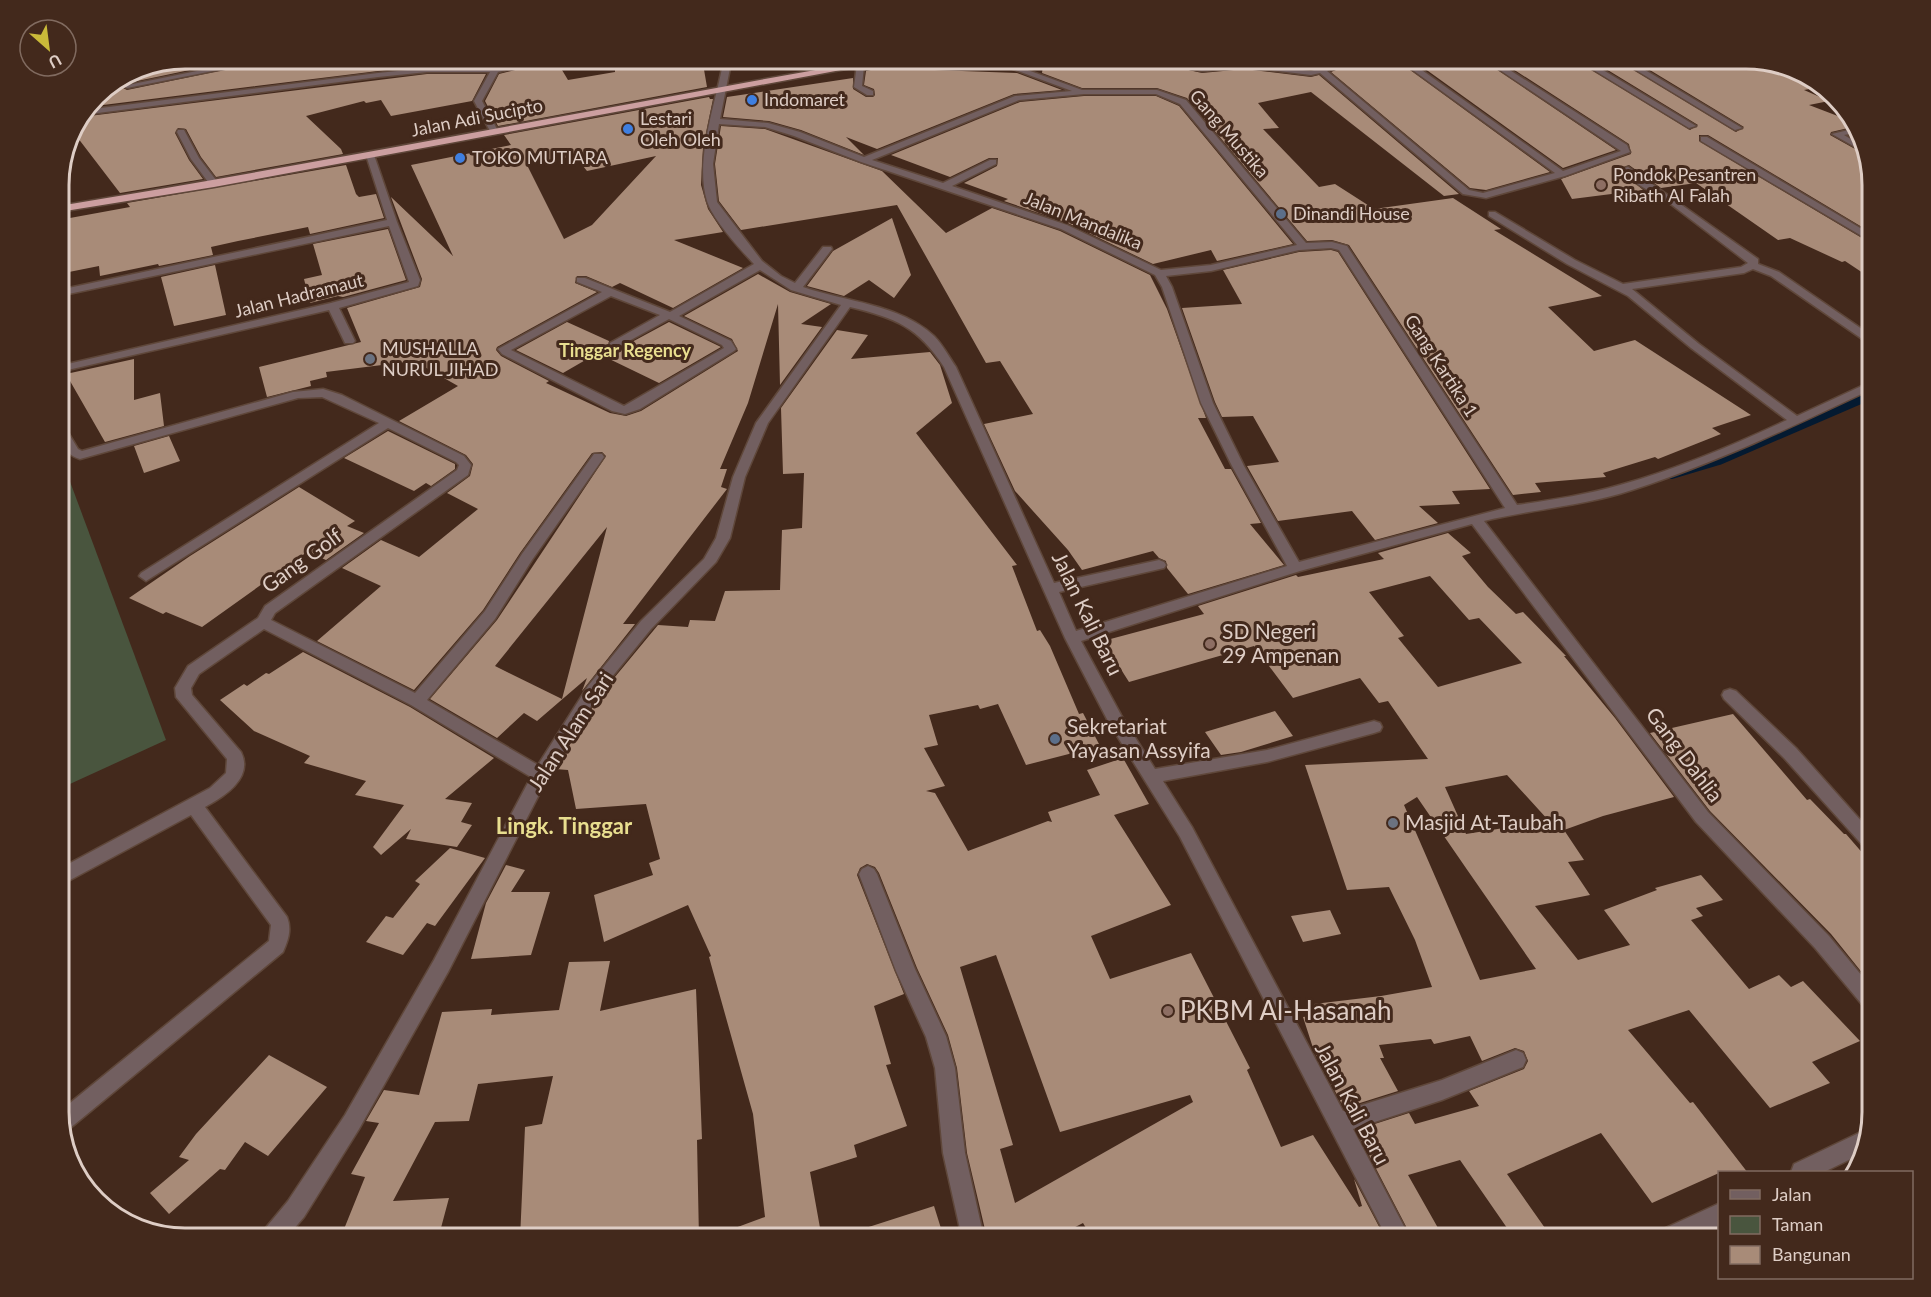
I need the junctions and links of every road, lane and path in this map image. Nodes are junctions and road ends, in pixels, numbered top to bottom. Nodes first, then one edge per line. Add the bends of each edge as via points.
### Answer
1 (217, 69) edge
2 (498, 69) edge
3 (727, 69) edge
4 (842, 69) edge
5 (860, 69) edge
6 (1018, 69) edge
7 (1274, 69) edge
8 (1331, 69) edge
9 (1414, 69) edge
10 (1502, 69) edge
11 (1596, 69) edge
12 (1638, 69) edge
13 (495, 70) junction
14 (435, 71) joint
15 (1323, 72) junction
16 (127, 86) joint
17 (724, 89) junction
18 (1084, 92) junction
19 (870, 93) dead end
20 (134, 107) junction
21 (95, 112) edge
22 (716, 121) junction
23 (1692, 126) dead end
24 (1738, 128) dead end
25 (181, 132) dead end
26 (494, 132) junction
27 (1848, 132) edge
28 (1704, 139) dead end
29 (1854, 145) edge
30 (370, 155) junction
31 (864, 160) junction
32 (993, 162) dead end
33 (1625, 169) dead end
34 (1562, 174) junction
35 (214, 184) junction
36 (945, 186) junction
37 (69, 207) edge
38 (1492, 213) dead end
39 (392, 222) junction
40 (1862, 233) edge
41 (1305, 247) junction
42 (826, 249) dead end
43 (760, 265) junction
44 (1752, 265) junction
45 (1159, 273) junction
46 (581, 280) dead end
47 (1622, 287) junction
48 (797, 288) junction
49 (69, 291) edge
50 (610, 292) junction
51 (847, 304) junction
52 (333, 306) junction
53 (670, 316) junction
54 (1862, 334) edge
55 (349, 342) dead end
56 (614, 345) dead end
57 (69, 367) edge
58 (1862, 391) edge
59 (1796, 421) junction
60 (389, 422) junction
61 (69, 445) edge
62 (598, 457) dead end
63 (1513, 510) junction
64 (1476, 520) junction
65 (1159, 564) dead end
66 (1295, 568) junction
67 (146, 576) dead end
68 (1051, 589) junction
69 (263, 622) junction
70 (1072, 638) junction
71 (1730, 695) dead end
72 (417, 701) junction
73 (1374, 727) dead end
74 (541, 775) junction
75 (1152, 776) junction
76 (194, 805) junction
77 (1862, 833) edge
78 (69, 873) edge
79 (868, 874) dead end
80 (1862, 990) edge
81 (1516, 1060) dead end
82 (69, 1118) edge
83 (1338, 1123) junction
84 (1857, 1145) edge
85 (1806, 1171) edge
86 (1718, 1214) edge
87 (281, 1228) edge
88 (971, 1228) edge
89 (1393, 1228) edge
90 (1691, 1228) edge

1 - 16 street
2 - 13 street
3 - 17 street, Jalan Kali Baru
4 - 17 highway, Jalan Adi Sucipto
5 - 19 street via 858,87
6 - 18 street
7 - 15 street
8 - 15 street
9 - 34 street
10 - 34 street via 1624,147 1626,152
11 - 23 street
12 - 24 street
13 - 14 street
13 - 26 street via 478,101
14 - 20 street
15 - 34 street via 1466,192 1484,196
16 - 20 street
17 - 22 street, Jalan Kali Baru
17 - 26 highway, Jalan Adi Sucipto
18 - 31 street, Gang Mustika via 1007,101
18 - 41 street, Gang Mustika via 1157,92 1183,102
20 - 21 street
22 - 31 street, Jalan Mandalika via 765,125
22 - 43 street, Jalan Kali Baru via 709,171 711,200
25 - 35 street
26 - 30 highway, Jalan Adi Sucipto
27 - 29 street via 1836,134
28 - 40 street
30 - 35 highway, Jalan Adi Sucipto
30 - 39 street, Jalan Hadramaut
31 - 36 street, Jalan Mandalika
32 - 36 street
33 - 44 street via 1750,256
35 - 37 highway, Jalan Adi Sucipto
36 - 45 street, Jalan Mandalika via 1074,231
38 - 47 street via 1571,262
39 - 49 street
39 - 52 street, Jalan Hadramaut via 414,284
41 - 45 street via 1209,269
41 - 63 street, Gang Kartika 1 via 1337,244 1343,248
42 - 48 street
43 - 48 street, Jalan Kali Baru
43 - 53 street
44 - 47 street via 1744,270
44 - 54 street via 1775,274
45 - 66 street, Jalan Mandalika via 1207,403
46 - 50 street
47 - 59 street
48 - 51 street, Jalan Kali Baru
50 - 53 street
50 - 53 street via 504,349 625,410 730,349 727,343
51 - 68 street, Jalan Kali Baru via 902,321 934,343 950,367
51 - 74 street, Jalan Alam Sari via 762,423 739,477 723,538 709,562 646,625 593,690
52 - 55 street
52 - 57 street, Jalan Hadramaut
53 - 56 street
58 - 59 street
59 - 63 street via 1744,445 1626,488
60 - 61 street, Gang Golf via 323,393 297,394 80,455
60 - 67 street
60 - 69 street, Gang Golf via 460,459 465,465 463,472 270,610
62 - 72 street via 490,615
63 - 64 street
64 - 66 street
64 - 80 street, Gang Dahlia via 1702,817 1822,942
65 - 68 street
66 - 70 street
68 - 70 street, Jalan Kali Baru
69 - 72 street, Gang Golf
69 - 76 street via 193,670 183,688 184,697 235,757 237,766 233,777 216,793
70 - 75 street, Jalan Kali Baru
71 - 77 street via 1790,753
72 - 74 street, Gang Golf
73 - 75 street via 1267,756
74 - 87 street, Jalan Alam Sari via 441,966 352,1122
75 - 83 street, Jalan Kali Baru via 1186,832
76 - 78 street
76 - 82 street via 280,923 276,946
79 - 88 street via 936,1036 945,1068 954,1153
81 - 83 street via 1442,1090
83 - 89 street, Jalan Kali Baru
84 - 85 street
86 - 90 street

